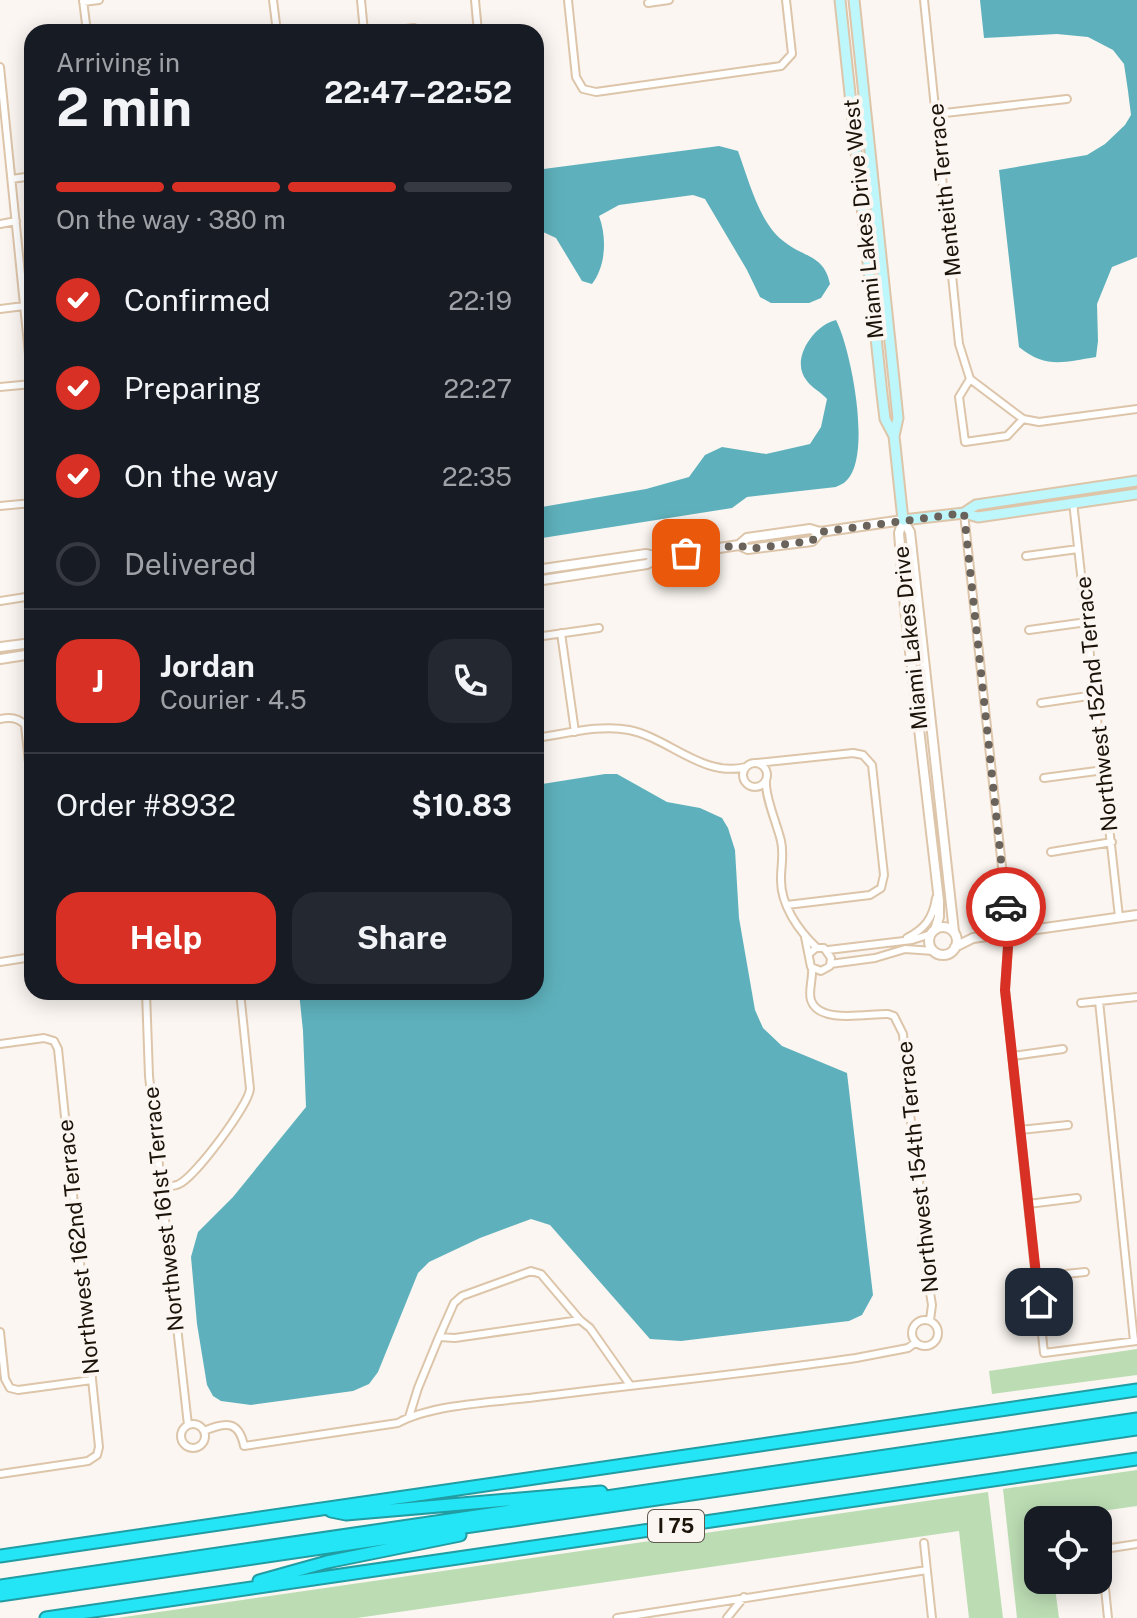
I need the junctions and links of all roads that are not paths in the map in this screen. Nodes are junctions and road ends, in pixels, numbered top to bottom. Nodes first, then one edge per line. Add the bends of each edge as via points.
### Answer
1 (99, 0) edge
2 (273, 0) edge
3 (361, 0) edge
4 (475, 0) edge
5 (568, 0) edge
6 (669, 0) edge
7 (786, 0) edge
8 (840, 0) edge
9 (854, 0) edge
10 (924, 0) edge
11 (83, 1) edge
12 (648, 3) dead end
13 (86, 24) edge
14 (276, 24) edge
15 (363, 24) edge
16 (477, 24) edge
17 (0, 67) edge
18 (1067, 99) dead end
19 (936, 114) junction
20 (4, 138) edge
21 (24, 177) edge
22 (12, 179) junction
23 (16, 221) junction
24 (0, 224) edge
25 (24, 306) joint
26 (0, 309) edge
27 (970, 379) junction
28 (24, 385) edge
29 (0, 387) edge
30 (1137, 409) edge
31 (1023, 419) junction
32 (894, 436) junction
33 (1137, 481) edge
34 (1072, 491) junction
35 (1137, 494) edge
36 (1073, 503) junction
37 (24, 504) edge
38 (0, 506) edge
39 (964, 513) junction
40 (903, 520) junction
41 (1078, 549) junction
42 (1026, 556) dead end
43 (659, 557) junction
44 (544, 569) edge
45 (544, 580) edge
46 (24, 597) edge
47 (0, 601) edge
48 (1087, 622) junction
49 (599, 628) dead end
50 (1029, 630) dead end
51 (561, 633) junction
52 (544, 636) edge
53 (24, 644) edge
54 (0, 647) edge
55 (24, 655) edge
56 (0, 659) edge
57 (1095, 695) junction
58 (1041, 703) dead end
59 (0, 719) edge
60 (24, 724) edge
61 (575, 732) junction
62 (544, 737) edge
63 (786, 761) junction
64 (757, 763) junction
65 (746, 767) junction
66 (731, 770) junction
67 (1104, 770) junction
68 (767, 778) junction
69 (1044, 778) dead end
70 (743, 779) junction
71 (751, 787) junction
72 (767, 798) junction
73 (1112, 842) junction
74 (1051, 852) dead end
75 (937, 895) junction
76 (787, 905) junction
77 (1137, 915) edge
78 (1119, 917) junction
79 (933, 932) junction
80 (1009, 932) junction
81 (955, 933) junction
82 (805, 937) junction
83 (973, 938) junction
84 (903, 940) junction
85 (955, 947) junction
86 (817, 948) junction
87 (828, 950) junction
88 (934, 951) junction
89 (810, 953) junction
90 (24, 958) edge
91 (0, 962) edge
92 (830, 964) junction
93 (812, 969) junction
94 (823, 971) junction
95 (813, 983) junction
96 (1137, 997) edge
97 (146, 1000) edge
98 (241, 1000) edge
99 (1099, 1001) junction
100 (1081, 1003) dead end
101 (0, 1044) edge
102 (1063, 1049) dead end
103 (1013, 1056) junction
104 (1068, 1125) dead end
105 (1020, 1130) junction
106 (160, 1187) junction
107 (1077, 1198) dead end
108 (1028, 1204) junction
109 (1085, 1272) dead end
110 (1036, 1277) junction
111 (580, 1320) junction
112 (930, 1320) junction
113 (0, 1332) edge
114 (439, 1337) junction
115 (1136, 1341) edge
116 (916, 1342) junction
117 (92, 1380) junction
118 (630, 1385) junction
119 (1137, 1390) edge
120 (409, 1417) junction
121 (1137, 1419) edge
122 (188, 1425) junction
123 (1137, 1429) edge
124 (204, 1431) junction
125 (1137, 1459) edge
126 (0, 1474) edge
127 (681, 1487) junction
128 (321, 1509) junction
129 (567, 1512) junction
130 (924, 1543) dead end
131 (1137, 1544) edge
132 (1112, 1547) edge
133 (0, 1556) edge
134 (927, 1570) junction
135 (0, 1586) edge
136 (216, 1594) junction
137 (1105, 1594) edge
138 (0, 1595) edge
139 (744, 1597) junction
140 (717, 1601) junction
141 (630, 1617) edge
142 (728, 1617) edge
143 (46, 1618) edge
144 (617, 1618) edge
145 (932, 1618) edge
146 (1108, 1618) edge

1 - 11 street
2 - 14 street
3 - 15 street
4 - 16 street
5 - 7 street via 576,77 583,89 596,92 781,66 792,54
6 - 12 street
8 - 32 main road, Miami Lakes Drive West via 885,419
9 - 32 main road, Miami Lakes Drive West via 898,418
10 - 19 street, Menteith Terrace
11 - 13 street
17 - 20 street
18 - 19 street
19 - 27 street, Menteith Terrace via 959,344
20 - 22 street
21 - 22 street
22 - 23 street
23 - 24 street
23 - 25 street
25 - 26 street
27 - 31 street
27 - 31 street via 959,397 965,442 1007,436
28 - 29 street
30 - 31 street via 1039,422
32 - 40 main road, Miami Lakes Drive West
33 - 34 main road
34 - 36 street, Northwest 152nd Terrace
34 - 39 main road via 976,505
35 - 36 main road
36 - 39 main road via 978,517
36 - 41 street, Northwest 152nd Terrace
37 - 38 street
39 - 40 main road
39 - 80 street
40 - 43 street via 747,538 739,545
40 - 75 street, Miami Lakes Drive via 901,566
40 - 81 street, Miami Lakes Drive via 910,536
41 - 42 street
41 - 48 street, Northwest 152nd Terrace
43 - 44 street via 646,554
43 - 45 street via 647,564
46 - 47 street
48 - 50 street
48 - 57 street, Northwest 152nd Terrace
49 - 51 street
51 - 52 street
51 - 61 street
53 - 54 street
55 - 56 street
57 - 58 street
57 - 67 street, Northwest 152nd Terrace
59 - 60 street
61 - 62 street
61 - 66 street via 629,730
63 - 64 street
63 - 68 street via 774,766
63 - 76 street via 853,753 872,765 884,875 881,888 870,895
64 - 65 street
64 - 68 street
65 - 66 street
65 - 70 street
66 - 70 street
67 - 69 street
67 - 73 street, Northwest 152nd Terrace
68 - 71 street
68 - 72 street
70 - 71 street
71 - 72 street
72 - 76 street via 783,847 781,879
73 - 74 street
73 - 78 street, Northwest 152nd Terrace
75 - 79 street, Miami Lakes Drive
75 - 84 street via 929,920
76 - 82 street
77 - 78 street
78 - 80 street
79 - 81 street via 947,927
79 - 84 street
79 - 88 street
80 - 83 street
80 - 103 street via 1005,990
81 - 83 street
81 - 85 street
82 - 86 street
82 - 89 street
83 - 85 street
84 - 87 street
85 - 88 street via 945,954
86 - 87 street
86 - 89 street
87 - 92 street
88 - 92 street via 905,949
89 - 93 street
90 - 91 street
92 - 94 street
93 - 94 street
93 - 95 street
94 - 95 street
95 - 112 street, Northwest 154th Terrace via 812,1002 833,1015 894,1016 903,1034
96 - 99 street
97 - 106 street, Northwest 161st Terrace
98 - 106 street via 250,1094 186,1179
99 - 100 street
99 - 115 street
101 - 117 street, Northwest 162nd Terrace via 44,1038 58,1049
102 - 103 street
103 - 105 street
104 - 105 street
105 - 108 street
106 - 122 street, Northwest 161st Terrace
107 - 108 street
108 - 110 street
109 - 110 street
110 - 115 street via 1044,1353
111 - 114 street
111 - 114 street via 541,1274 531,1271 462,1296
111 - 118 street
112 - 116 street via 914,1326
112 - 116 street via 937,1338 928,1346
113 - 117 street via 10,1388
114 - 120 street
116 - 118 street via 908,1348 816,1364
117 - 126 street, Northwest 162nd Terrace via 97,1455 88,1461
118 - 120 street
119 - 128 highway
120 - 124 street via 398,1423 244,1446 235,1427
121 - 127 highway
122 - 124 street
122 - 124 street via 181,1439 189,1448 203,1442
123 - 129 highway
125 - 136 highway, I 75
127 - 128 highway via 346,1514
127 - 135 highway
128 - 133 highway
129 - 136 highway via 327,1562
129 - 138 highway
130 - 134 street
131 - 132 street
134 - 139 street
134 - 145 street
136 - 143 highway, I 75
137 - 146 street
139 - 140 street
139 - 142 street
140 - 141 street
140 - 142 street
141 - 144 street

